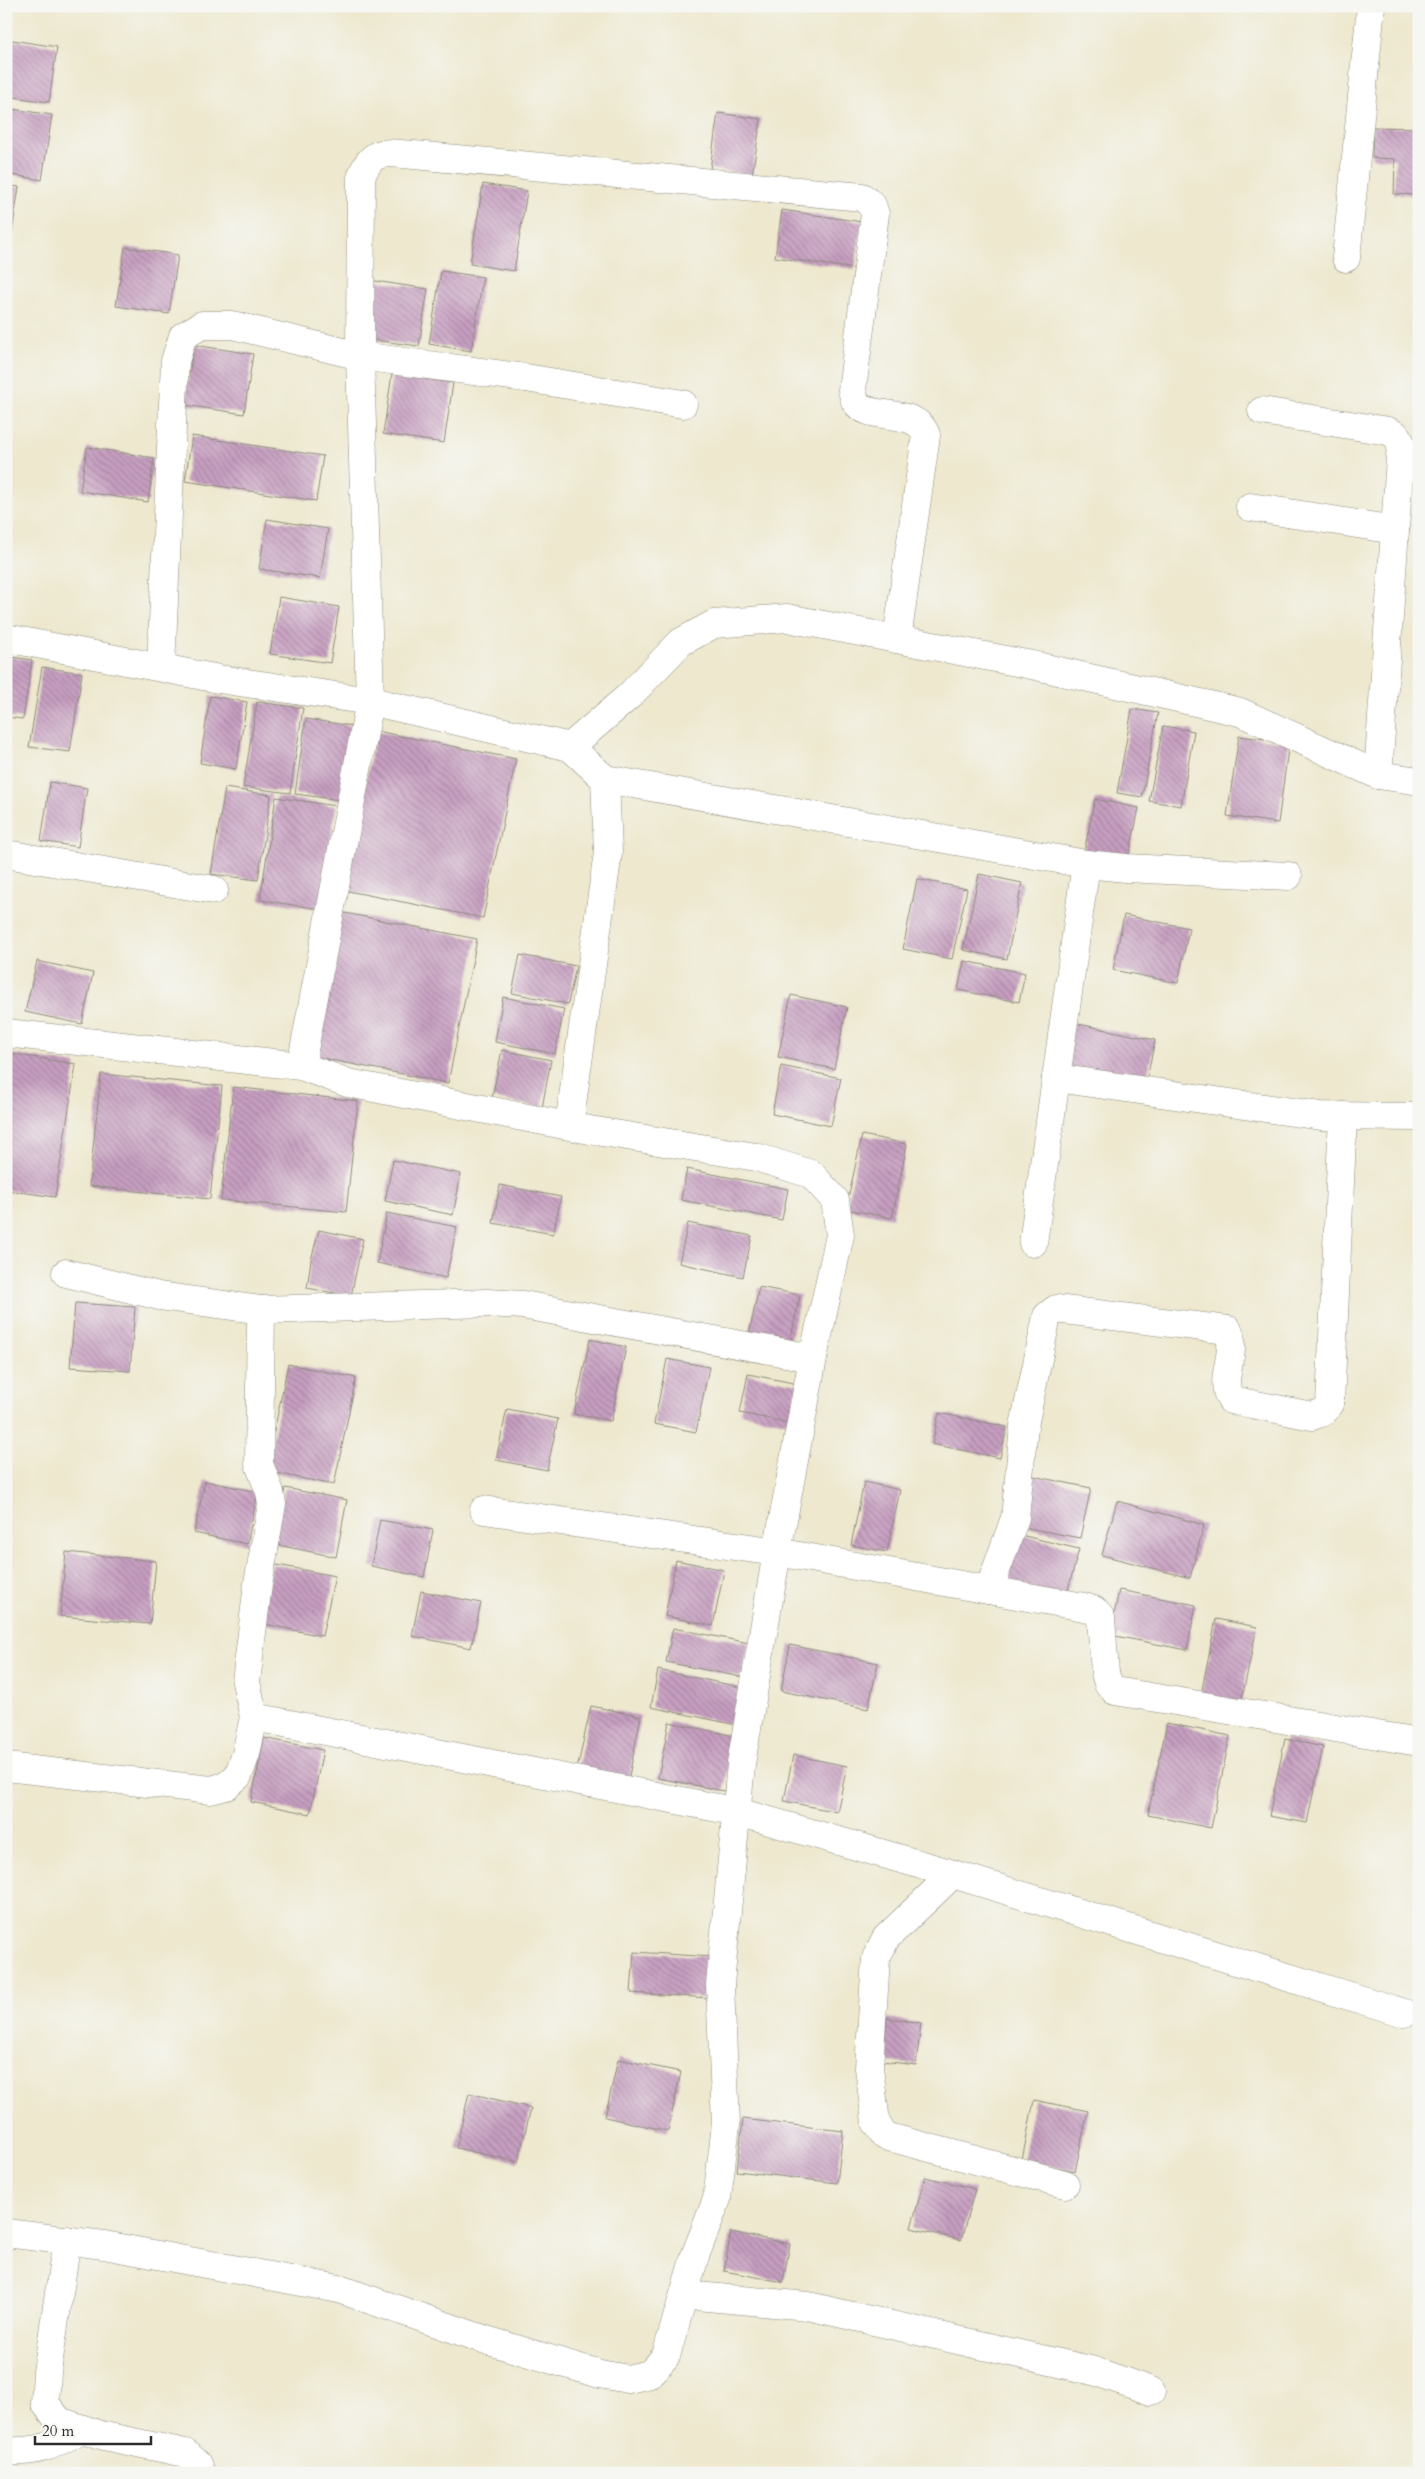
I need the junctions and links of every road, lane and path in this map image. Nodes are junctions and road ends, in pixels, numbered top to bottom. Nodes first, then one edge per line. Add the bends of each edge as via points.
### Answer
1 (1372, 6) edge
2 (1346, 258) dead end
3 (360, 356) junction
4 (683, 404) dead end
5 (1262, 411) dead end
6 (1250, 507) dead end
7 (1395, 530) junction
8 (6, 638) edge
9 (897, 639) junction
10 (161, 666) junction
11 (370, 701) junction
12 (570, 747) junction
13 (1378, 775) junction
14 (605, 779) junction
15 (1419, 781) edge
16 (6, 854) edge
17 (1086, 864) junction
18 (1288, 876) dead end
19 (214, 890) dead end
20 (6, 1033) edge
21 (301, 1066) junction
22 (1056, 1078) junction
23 (1343, 1116) junction
24 (1419, 1117) edge
25 (569, 1125) junction
26 (1033, 1243) dead end
27 (66, 1273) dead end
28 (261, 1310) junction
29 (813, 1358) junction
30 (484, 1510) dead end
31 (777, 1552) junction
32 (990, 1590) junction
33 (254, 1717) junction
34 (1419, 1742) edge
35 (6, 1767) edge
36 (738, 1812) junction
37 (953, 1874) junction
38 (1404, 2012) dead end
39 (1065, 2184) dead end
40 (6, 2233) edge
41 (67, 2240) junction
42 (685, 2295) junction
43 (1151, 2391) dead end
44 (82, 2429) junction
45 (6, 2451) edge
46 (201, 2473) edge

1 - 2 street
3 - 4 street via 526,378
3 - 9 street via 361,178 367,162 382,153 862,197 872,205 875,214 852,390 862,408 916,421 926,435
3 - 10 street via 232,324 202,324 183,336 175,361
3 - 11 street
5 - 7 street via 1388,431 1396,435 1401,443
6 - 7 street
7 - 13 street
8 - 10 street
9 - 12 street via 787,618 714,624 680,642 629,696
9 - 13 street via 1032,665 1240,712
10 - 11 street via 219,679
11 - 12 street
11 - 21 street
12 - 14 street
13 - 15 street
14 - 17 street
14 - 25 street via 608,853
16 - 19 street
17 - 18 street
17 - 22 street
20 - 21 street
21 - 25 street via 348,1083
22 - 23 street via 1321,1116
22 - 26 street
23 - 24 street
23 - 32 street via 1330,1404 1323,1412 1312,1416 1231,1400 1225,1387 1232,1339 1228,1330 1056,1309 1047,1316 1024,1426 1014,1518
25 - 29 street via 756,1157 811,1174 835,1200 840,1235
27 - 28 street via 159,1296
28 - 29 street via 487,1303 523,1305
28 - 33 street via 259,1464 272,1504 246,1682
29 - 31 street
30 - 31 street
31 - 32 street
31 - 36 street via 741,1764
32 - 34 street via 1094,1610 1101,1618 1104,1673 1115,1691
33 - 35 street via 238,1776 226,1786 211,1790
33 - 36 street
36 - 37 street
36 - 42 street via 720,1985 726,2124 717,2199 695,2256
37 - 38 street
37 - 39 street via 886,1938 876,1958 869,2048 876,2122 886,2136
40 - 41 street
41 - 42 street via 339,2289 486,2340 600,2374 628,2379 650,2374 666,2356
41 - 44 street via 46,2372 45,2403 59,2422
42 - 43 street via 808,2306 1094,2371
44 - 45 street via 52,2446 32,2452
44 - 46 street via 185,2454 198,2464

